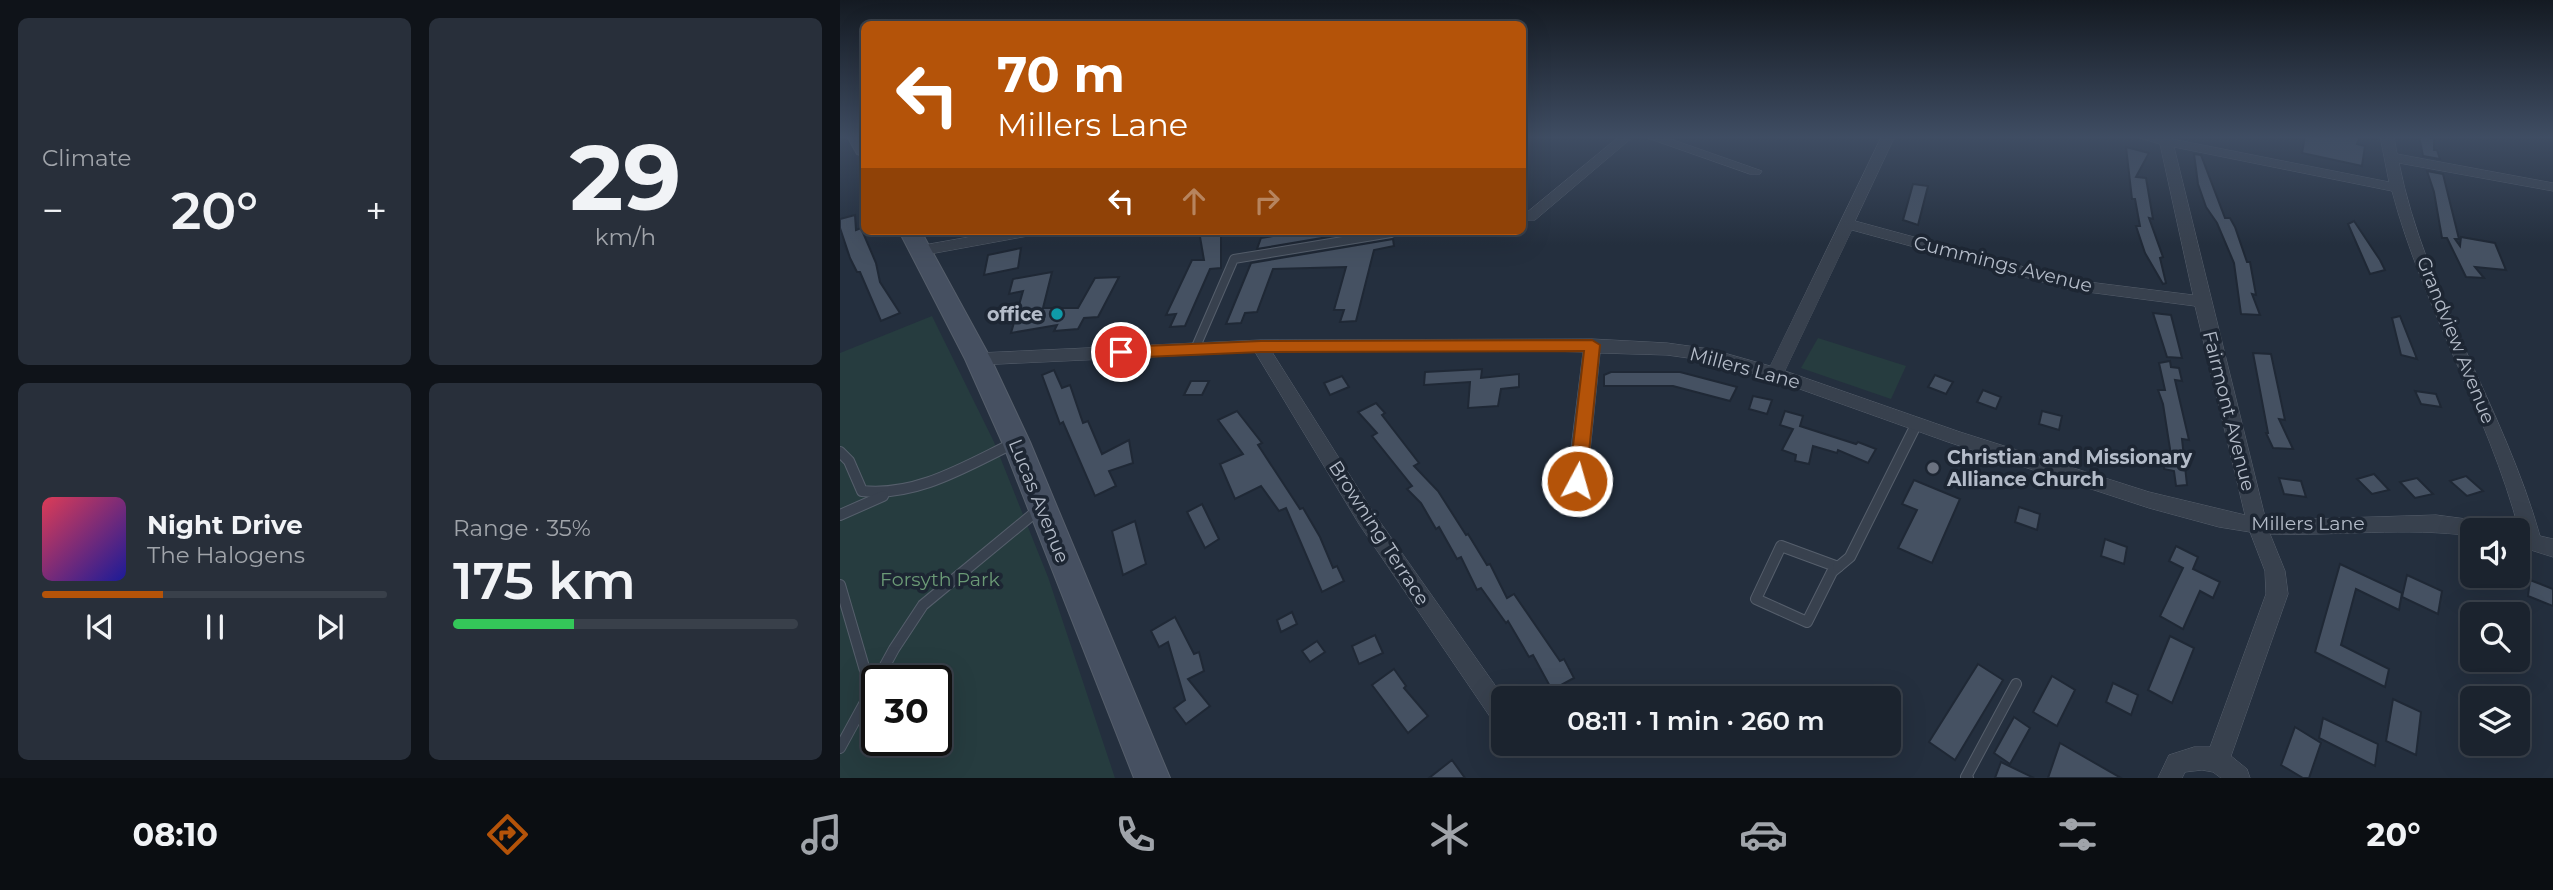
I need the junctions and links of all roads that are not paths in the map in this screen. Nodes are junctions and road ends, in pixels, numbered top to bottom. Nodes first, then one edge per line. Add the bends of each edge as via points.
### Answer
1 (1584, 172) edge
2 (1872, 172) edge
3 (2173, 172) edge
4 (2323, 172) edge
5 (2393, 172) edge
6 (2473, 172) edge
7 (2553, 187) edge
8 (2397, 188) junction
9 (1530, 217) dead end
10 (1848, 224) junction
11 (982, 235) edge
12 (1379, 235) edge
13 (914, 241) edge
14 (2202, 302) junction
15 (1592, 345) junction
16 (1261, 346) junction
17 (1195, 349) junction
18 (978, 359) junction
19 (1774, 374) junction
20 (1917, 423) junction
21 (1016, 442) junction
22 (840, 452) edge
23 (1577, 481) dead end
24 (892, 492) junction
25 (1042, 506) junction
26 (840, 514) edge
27 (2520, 518) edge
28 (2257, 525) junction
29 (2460, 526) edge
30 (2530, 541) edge
31 (2553, 548) edge
32 (1839, 567) junction
33 (840, 585) edge
34 (863, 665) edge
35 (887, 665) edge
36 (2016, 684) dead end
37 (1491, 699) edge
38 (861, 709) edge
39 (840, 748) edge
40 (2217, 761) junction
41 (1153, 778) edge
42 (1968, 778) edge
43 (2170, 778) edge
44 (2238, 778) edge

1 - 9 street
2 - 10 street
3 - 14 street, Fairmont Avenue
4 - 8 street
5 - 8 street, Grandview Avenue
6 - 7 street
8 - 27 street, Grandview Avenue via 2439,306 2511,472
10 - 14 street, Cummings Avenue via 2071,285
10 - 19 street
11 - 13 street
12 - 17 lane via 1234,259
13 - 18 street, Lucas Avenue
14 - 28 street, Fairmont Avenue
15 - 16 street, Millers Lane
15 - 19 street, Millers Lane via 1710,355
15 - 23 street
16 - 17 street, Millers Lane
16 - 37 street, Browning Terrace via 1366,518
17 - 18 street, Millers Lane
18 - 21 street, Lucas Avenue
19 - 20 street, Millers Lane
20 - 28 street, Millers Lane via 2149,500
20 - 32 lane via 1850,557
21 - 24 lane
21 - 25 street, Lucas Avenue
22 - 24 lane via 862,491
24 - 26 lane
25 - 35 lane via 923,605
25 - 41 street, Lucas Avenue
28 - 29 street, Millers Lane
28 - 40 street, Fairmont Avenue via 2275,571 2277,594
30 - 31 street
32 - 32 lane via 1832,572 1807,622 1756,599 1781,546
33 - 34 lane
36 - 42 lane
38 - 39 lane
40 - 43 street via 2196,756 2176,763
40 - 44 street

